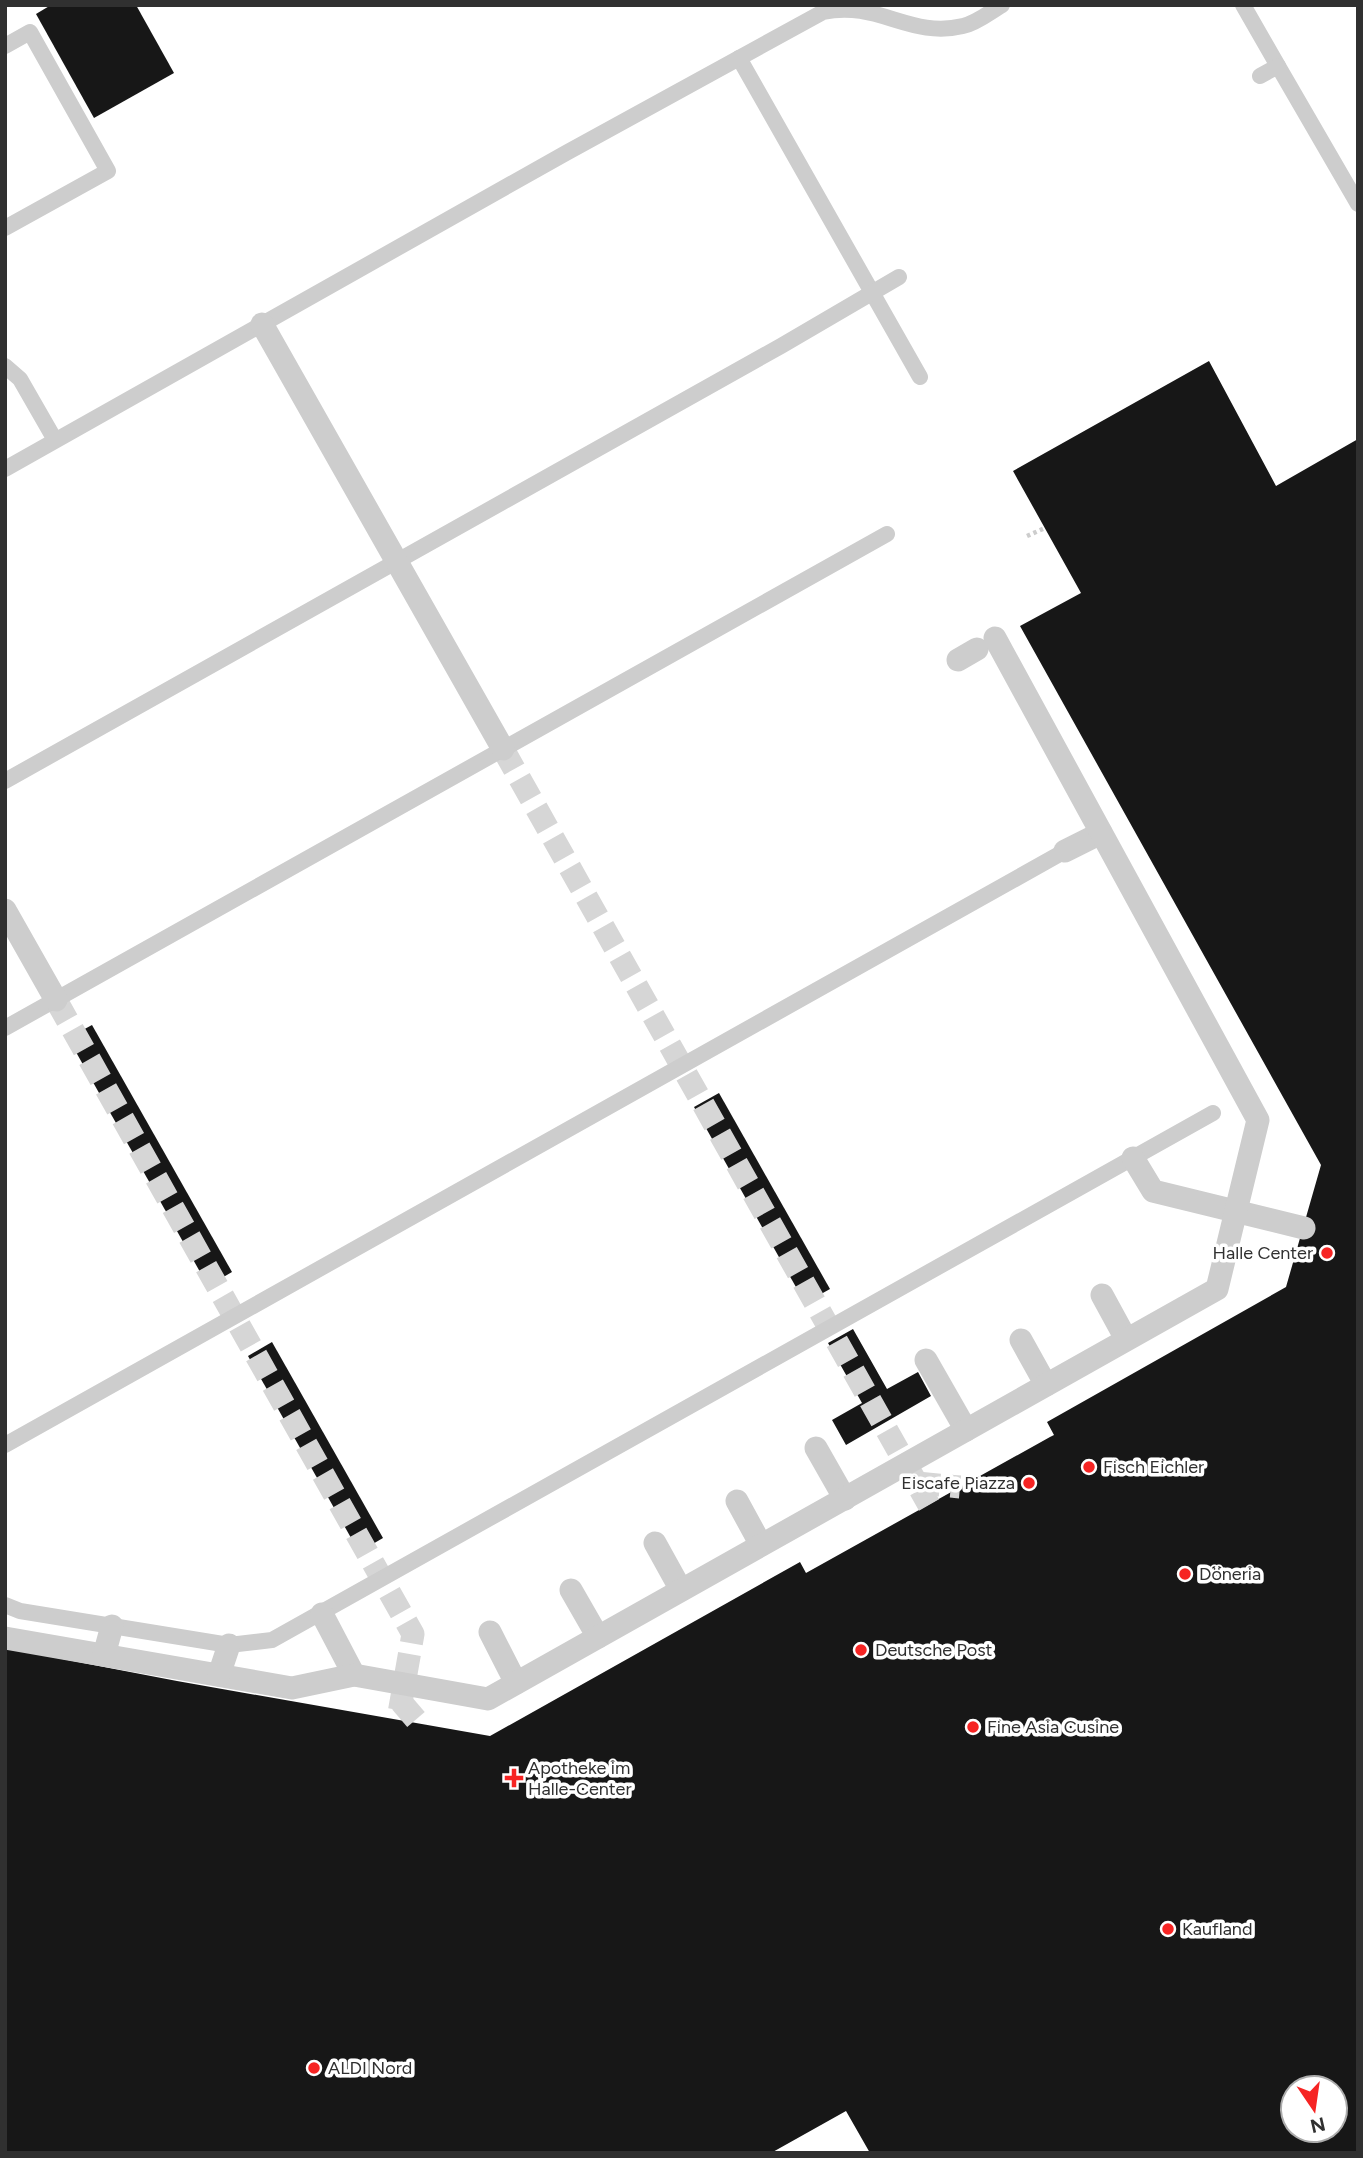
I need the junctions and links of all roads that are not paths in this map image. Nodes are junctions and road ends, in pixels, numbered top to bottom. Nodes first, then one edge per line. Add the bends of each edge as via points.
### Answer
1 (1002, 5) edge
2 (1243, 5) edge
3 (5, 46) edge
4 (739, 58) junction
5 (1278, 66) junction
6 (1260, 76) dead end
7 (1358, 204) edge
8 (5, 228) edge
9 (899, 277) dead end
10 (872, 292) junction
11 (262, 324) junction
12 (5, 366) edge
13 (920, 377) dead end
14 (55, 440) junction
15 (5, 469) edge
16 (887, 534) dead end
17 (396, 562) junction
18 (977, 649) dead end
19 (503, 749) junction
20 (5, 781) edge
21 (1101, 833) junction
22 (1065, 850) joint
23 (5, 910) edge
24 (56, 1000) junction
25 (5, 1028) edge
26 (1213, 1113) dead end
27 (1133, 1158) junction
28 (1235, 1211) junction
29 (1295, 1232) dead end
30 (1102, 1294) dead end
31 (1126, 1339) junction
32 (1021, 1340) dead end
33 (926, 1360) dead end
34 (1046, 1385) junction
35 (966, 1430) junction
36 (5, 1445) edge
37 (816, 1448) dead end
38 (845, 1499) junction
39 (737, 1501) dead end
40 (655, 1543) dead end
41 (761, 1545) junction
42 (572, 1590) dead end
43 (681, 1590) junction
44 (5, 1605) edge
45 (322, 1614) junction
46 (112, 1626) junction
47 (490, 1632) dead end
48 (598, 1637) junction
49 (10, 1642) edge
50 (229, 1645) junction
51 (104, 1655) junction
52 (219, 1675) junction
53 (355, 1675) junction
54 (516, 1683) junction

1 - 4 lane via 966,26 944,29 923,28 869,9 836,8
2 - 5 lane
3 - 8 lane via 30,32 108,171
4 - 10 lane
4 - 11 lane
5 - 6 lane
5 - 7 lane
9 - 10 lane
10 - 13 lane
10 - 17 lane
11 - 14 lane
11 - 17 street
12 - 14 lane via 20,379
14 - 15 lane
16 - 19 lane
17 - 19 street
17 - 20 lane
18 - 21 street
19 - 24 lane
21 - 22 street
21 - 28 street via 1258,1120
22 - 36 lane
23 - 24 street
24 - 25 lane
26 - 27 lane
27 - 28 street via 1153,1191
27 - 45 lane
28 - 29 street
28 - 31 street via 1217,1289
30 - 31 street
31 - 34 street
32 - 34 street
33 - 35 street
34 - 35 street
35 - 38 street
37 - 38 street
38 - 41 street
39 - 41 street
40 - 43 street
41 - 43 street
42 - 48 street
43 - 48 street
44 - 46 lane
45 - 50 lane via 272,1640
45 - 53 street
46 - 50 lane
46 - 51 street
47 - 54 street
48 - 54 street
49 - 51 street
50 - 52 street
51 - 52 street
52 - 53 street via 292,1688
53 - 54 street via 488,1699

